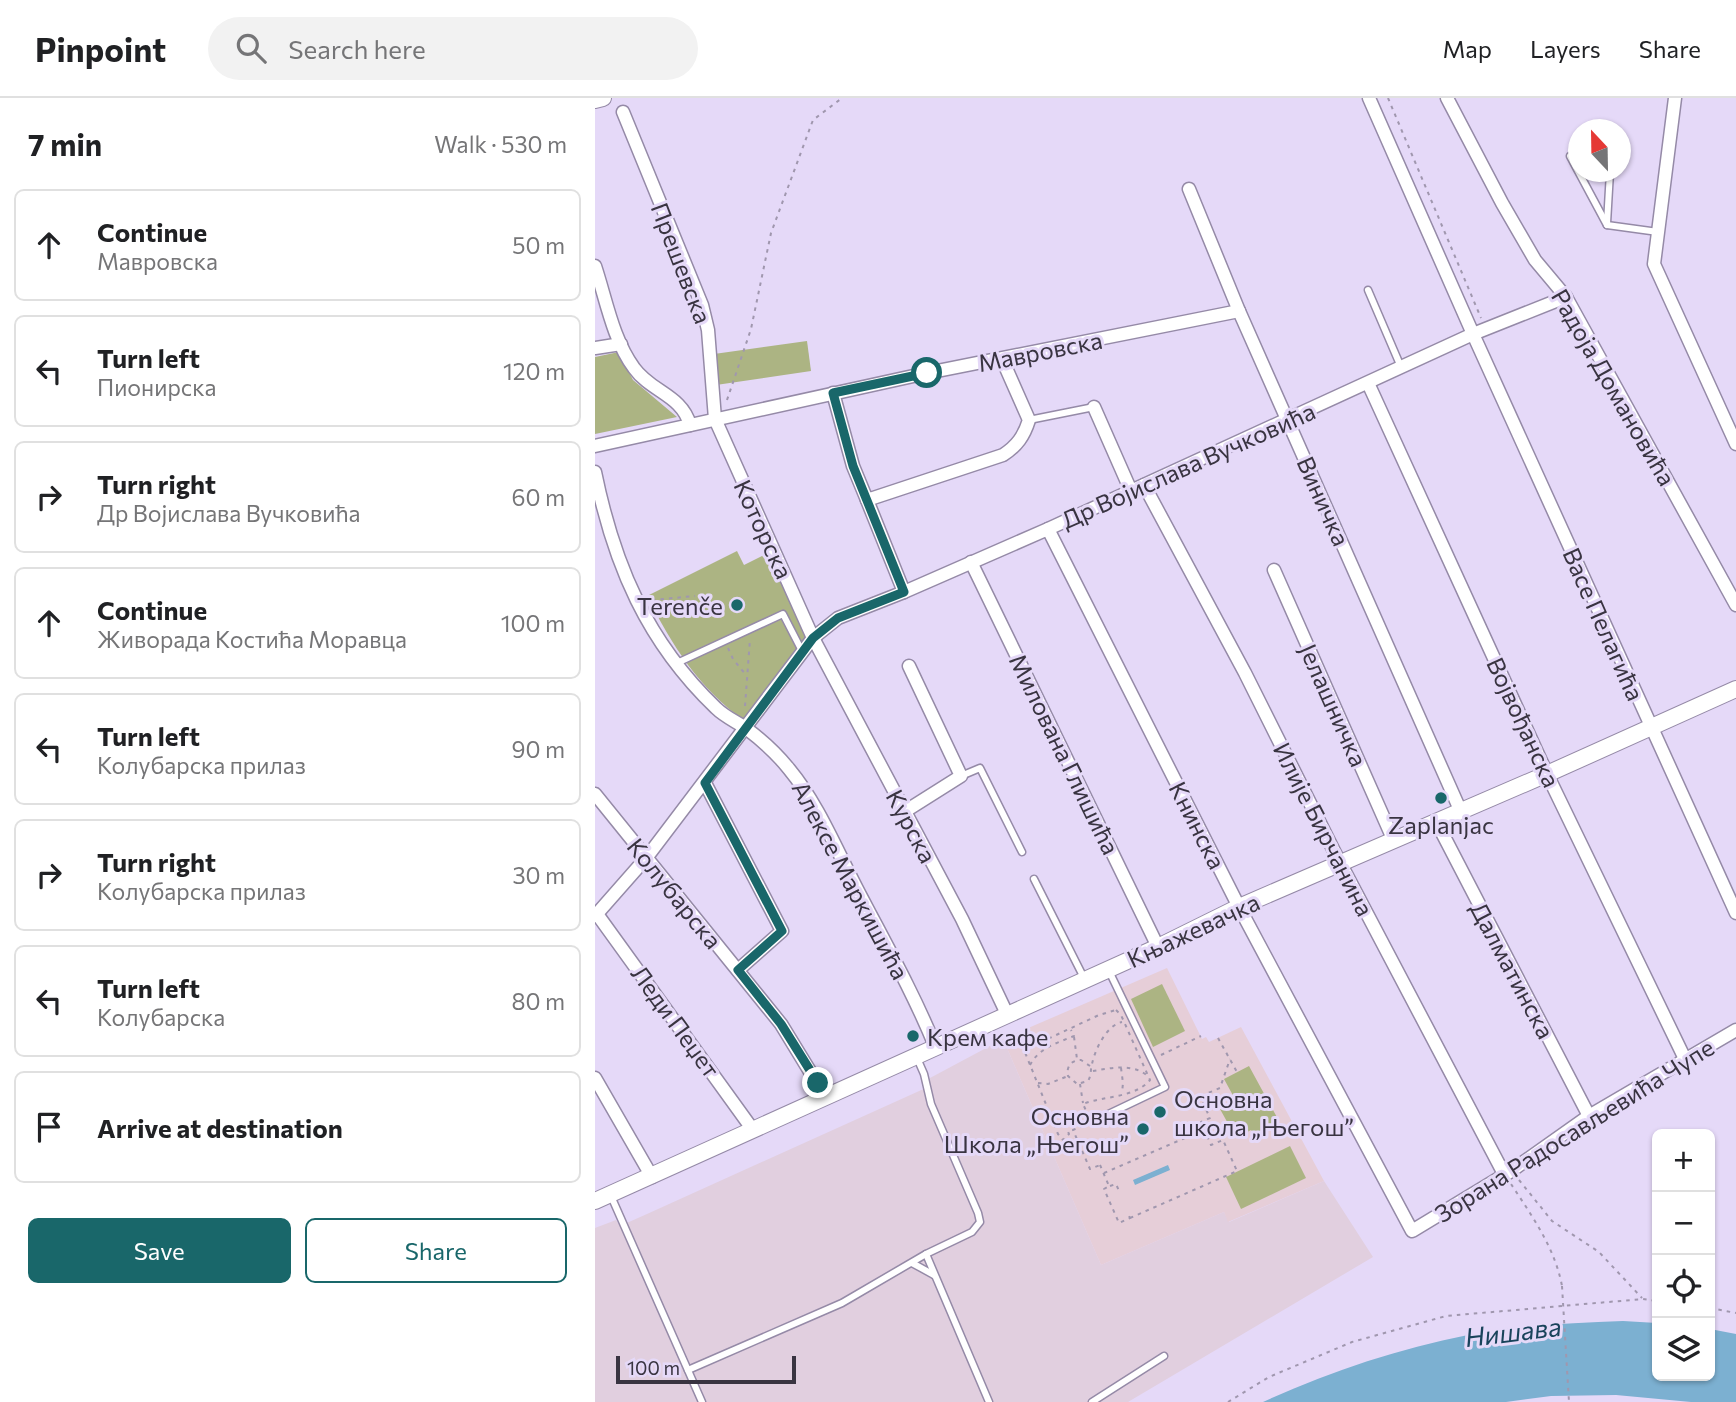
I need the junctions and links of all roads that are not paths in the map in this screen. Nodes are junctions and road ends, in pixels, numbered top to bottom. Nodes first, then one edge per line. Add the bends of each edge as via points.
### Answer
1 (603, 98) edge
2 (1369, 98) edge
3 (1447, 98) edge
4 (1675, 98) edge
5 (595, 100) edge
6 (623, 112) dead end
7 (1584, 182) edge
8 (1609, 182) edge
9 (1189, 189) dead end
10 (1607, 225) junction
11 (1658, 232) junction
12 (595, 266) edge
13 (1368, 290) dead end
14 (1566, 297) junction
15 (1239, 311) junction
16 (1473, 334) junction
17 (621, 344) junction
18 (595, 348) edge
19 (1002, 359) junction
20 (1402, 369) junction
21 (1368, 383) junction
22 (833, 393) junction
23 (1094, 407) joint
24 (719, 419) junction
25 (1289, 419) junction
26 (1029, 420) junction
27 (690, 425) junction
28 (1736, 444) edge
29 (595, 446) edge
30 (595, 472) edge
31 (1144, 485) junction
32 (1131, 491) junction
33 (867, 500) junction
34 (1048, 529) junction
35 (971, 562) junction
36 (1274, 570) dead end
37 (904, 592) junction
38 (1736, 605) edge
39 (813, 638) junction
40 (803, 653) junction
41 (675, 664) junction
42 (909, 666) dead end
43 (1736, 689) edge
44 (741, 725) junction
45 (1650, 726) junction
46 (1547, 774) junction
47 (961, 776) junction
48 (705, 783) junction
49 (595, 794) edge
50 (904, 812) junction
51 (1461, 812) junction
52 (1437, 823) junction
53 (1394, 841) junction
54 (1022, 852) dead end
55 (646, 857) junction
56 (1341, 863) junction
57 (1034, 879) dead end
58 (1239, 907) junction
59 (1736, 913) edge
60 (596, 915) edge
61 (1158, 947) junction
62 (738, 970) junction
63 (1108, 970) junction
64 (1085, 980) junction
65 (1007, 1014) junction
66 (1736, 1030) edge
67 (935, 1046) junction
68 (916, 1055) junction
69 (1685, 1059) junction
70 (595, 1078) edge
71 (825, 1096) junction
72 (1590, 1116) junction
73 (1098, 1119) road end
74 (753, 1130) junction
75 (1508, 1173) junction
76 (652, 1177) junction
77 (603, 1198) edge
78 (1412, 1231) joint
79 (926, 1254) junction
80 (912, 1263) junction
81 (936, 1276) junction
82 (1164, 1356) dead end
83 (688, 1370) junction
84 (702, 1402) edge
85 (989, 1402) edge
86 (1092, 1402) edge

1 - 5 main road
2 - 16 street, Васе Пелагића
3 - 14 street, Радоја Домановића via 1535,260
4 - 11 street
6 - 24 street, Прешевска via 702,305
7 - 10 lane
8 - 10 lane
9 - 15 street, Виничка
10 - 11 lane
11 - 28 street via 1654,264
12 - 17 street
13 - 20 lane
14 - 16 street, Др Војислава Вучковића
14 - 38 street, Радоја Домановића
15 - 19 street, Мавровска
15 - 25 street, Виничка
16 - 20 street, Др Војислава Вучковића
16 - 45 street, Васе Пелагића
17 - 18 street
17 - 27 street via 633,368 682,406
19 - 22 street, Мавровска
19 - 26 street
20 - 21 street, Др Војислава Вучковића
21 - 25 street, Др Војислава Вучковића
21 - 46 street, Војвођанска
22 - 24 street, Мавровска
22 - 33 street
23 - 26 lane
23 - 32 street
24 - 27 street, Мавровска
24 - 39 street, Которска
25 - 31 street, Др Војислава Вучковића
25 - 51 street, Виничка
26 - 33 street via 1022,438 1003,455
27 - 29 street, Мавровска
30 - 41 street, Алексе Маркишића via 617,556 637,604
31 - 32 street, Др Војислава Вучковића
31 - 56 street, Илије Бирчанина
32 - 34 street, Др Војислава Вучковића
33 - 37 street
34 - 35 street, Др Војислава Вучковића
34 - 58 street, Книнска
35 - 37 street, Др Војислава Вучковића
35 - 61 street, Милована Глишића
36 - 53 street, Јелашничка
37 - 39 street, Др Војислава Вучковића via 838,618
39 - 40 street, Др Војислава Вучковића
39 - 50 street, Курска
40 - 41 lane via 783,614
40 - 44 street, Др Војислава Вучковића
41 - 44 street, Алексе Маркишића via 698,691
42 - 47 street
43 - 45 main road, Књажевачка
44 - 48 street, Др Војислава Вучковића
44 - 67 street, Алексе Маркишића via 791,770 813,804 905,978
45 - 46 main road, Књажевачка
45 - 59 street, Васе Пелагића
46 - 51 main road, Књажевачка
46 - 69 street, Војвођанска
47 - 50 street
47 - 54 lane via 980,768
48 - 55 street, Др Војислава Вучковића
48 - 62 street via 782,931
49 - 55 street, Колубарска
50 - 65 street, Курска
51 - 52 main road, Књажевачка
52 - 53 main road, Књажевачка
52 - 72 street, Далматинска
53 - 56 main road, Књажевачка
55 - 60 street, Др Војислава Вучковића
55 - 62 street, Колубарска
56 - 58 main road, Књажевачка
56 - 75 street, Илије Бирчанина
57 - 64 lane
58 - 61 main road, Књажевачка
58 - 78 street, Книнска
60 - 74 street, Леди Пеџет
61 - 63 main road, Књажевачка
62 - 71 street, Колубарска via 781,1024
63 - 64 main road, Књажевачка
63 - 73 lane via 1164,1087
64 - 65 main road, Књажевачка
65 - 67 main road, Књажевачка
66 - 69 street, Зорана Радосављевића Чупе
67 - 68 main road, Књажевачка
68 - 71 main road, Књажевачка
68 - 79 lane via 931,1104 980,1222 972,1232
69 - 72 street, Зорана Радосављевића Чупе
70 - 76 street
71 - 74 main road, Књажевачка
72 - 75 street, Зорана Радосављевића Чупе
74 - 76 main road, Књажевачка
75 - 78 street, Зорана Радосављевића Чупе
76 - 77 main road, Књажевачка
77 - 83 lane
79 - 80 lane
79 - 81 lane
80 - 81 lane
80 - 83 lane via 842,1303
81 - 85 lane
82 - 86 lane
83 - 84 lane

